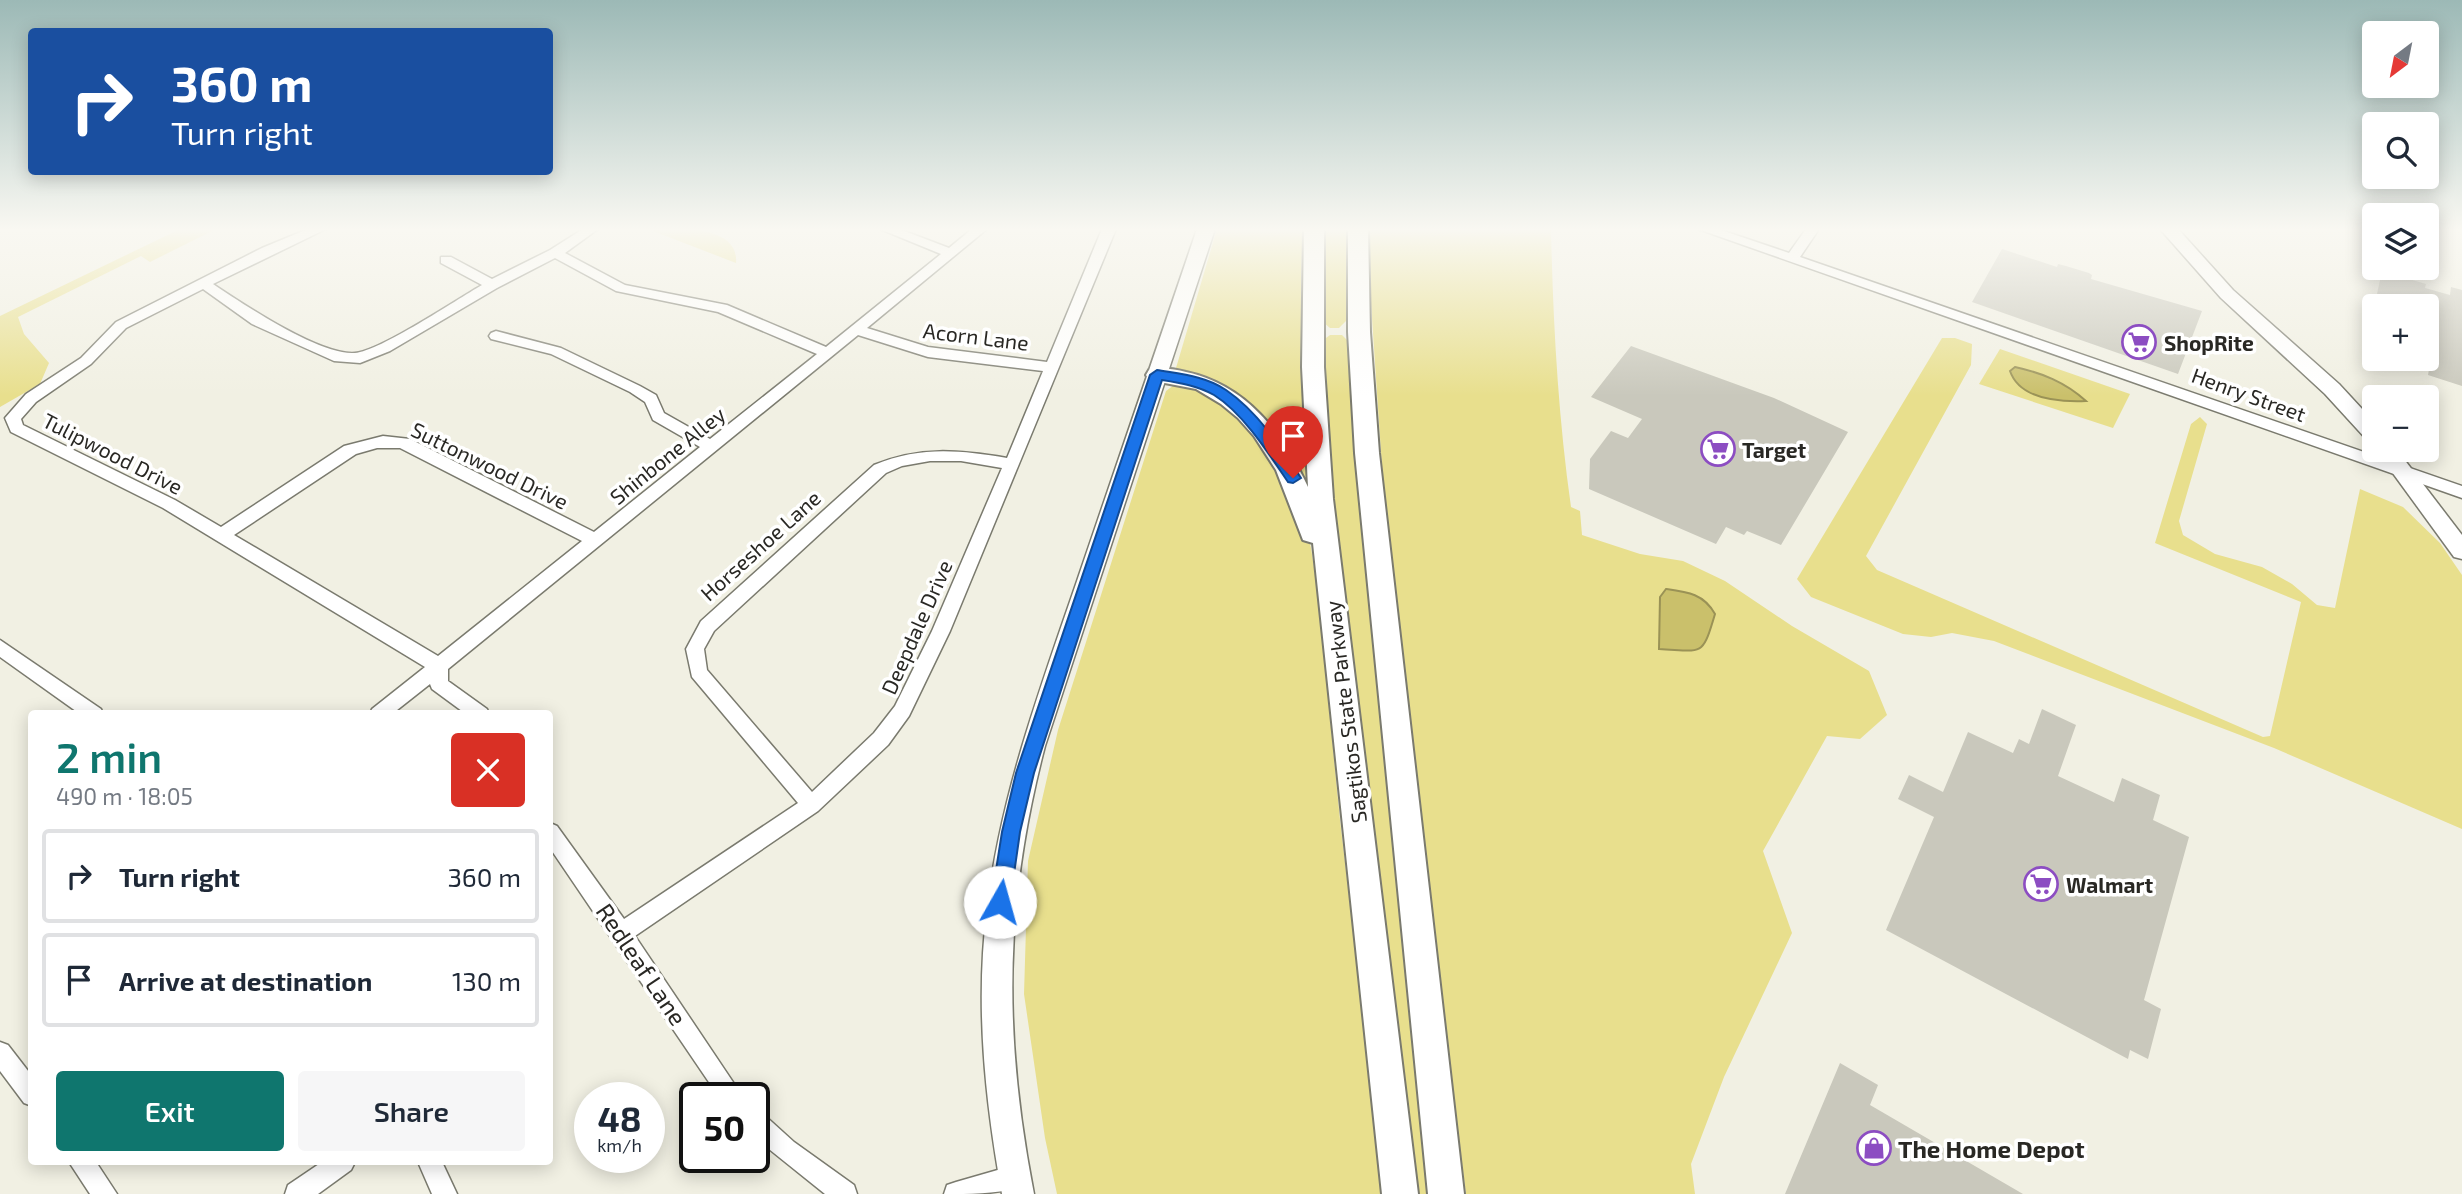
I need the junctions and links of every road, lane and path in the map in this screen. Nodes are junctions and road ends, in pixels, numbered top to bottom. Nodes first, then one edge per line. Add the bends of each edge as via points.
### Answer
1 (200, 285) edge
2 (205, 285) edge
3 (492, 285) edge
4 (615, 285) edge
5 (913, 285) edge
6 (1085, 285) edge
7 (1187, 285) edge
8 (1312, 285) edge
9 (1358, 285) edge
10 (1869, 285) edge
11 (2218, 285) edge
12 (858, 330) junction
13 (496, 336) dead end
14 (828, 353) junction
15 (1050, 367) junction
16 (1157, 375) junction
17 (2362, 422) edge
18 (711, 446) junction
19 (2395, 462) edge
20 (1012, 464) junction
21 (2402, 471) junction
22 (2462, 492) edge
23 (223, 534) junction
24 (595, 540) junction
25 (2462, 551) edge
26 (0, 647) edge
27 (439, 666) junction
28 (1341, 676) junction
29 (88, 710) edge
30 (384, 710) edge
31 (475, 710) edge
32 (811, 805) junction
33 (553, 836) edge
34 (621, 933) junction
35 (0, 1054) edge
36 (722, 1082) edge
37 (28, 1090) edge
38 (770, 1136) edge
39 (83, 1165) edge
40 (339, 1165) edge
41 (431, 1165) edge
42 (1017, 1185) edge
43 (105, 1194) edge
44 (297, 1194) edge
45 (445, 1194) edge
46 (845, 1194) edge
47 (956, 1194) edge
48 (1400, 1194) edge
49 (1446, 1194) edge

1 - 23 street, Tulipwood Drive via 121,325 86,361 30,398 13,418 17,428
2 - 3 street via 257,321 339,358 360,358 384,348
4 - 14 street via 722,307
5 - 12 street, Shinbone Alley
6 - 15 street, Deepdale Drive
7 - 16 main road
8 - 28 highway, Sagtikos State Parkway via 1314,410
9 - 49 highway via 1368,465
10 - 21 street, Henry Street
11 - 17 main road
12 - 14 street, Shinbone Alley
12 - 15 street, Acorn Lane via 913,350
13 - 18 street via 556,351 635,389 651,399 658,416
14 - 18 street, Shinbone Alley
15 - 20 street, Deepdale Drive
16 - 28 highway via 1195,381 1221,393 1252,422 1284,463 1310,525 1323,607
16 - 42 main road via 1033,746 1006,861 995,1002 1003,1099
18 - 24 street, Shinbone Alley
19 - 21 main road
20 - 32 street, Deepdale Drive via 902,711 881,739
20 - 32 street, Horseshoe Lane via 925,455 904,457 880,469 707,626 695,649 698,671
21 - 22 street, Henry Street
21 - 25 main road
23 - 24 street, Suttonwood Drive via 350,450 389,440 404,443
23 - 27 street, Tulipwood Drive
24 - 27 street, Shinbone Alley
26 - 29 street
27 - 30 street, Shinbone Alley
27 - 31 street via 439,684
28 - 48 highway, Sagtikos State Parkway
32 - 34 street, Deepdale Drive
33 - 34 street, Redleaf Lane
34 - 36 street, Redleaf Lane
35 - 37 street
38 - 46 street
39 - 43 street
40 - 44 street
41 - 45 street
42 - 47 street

